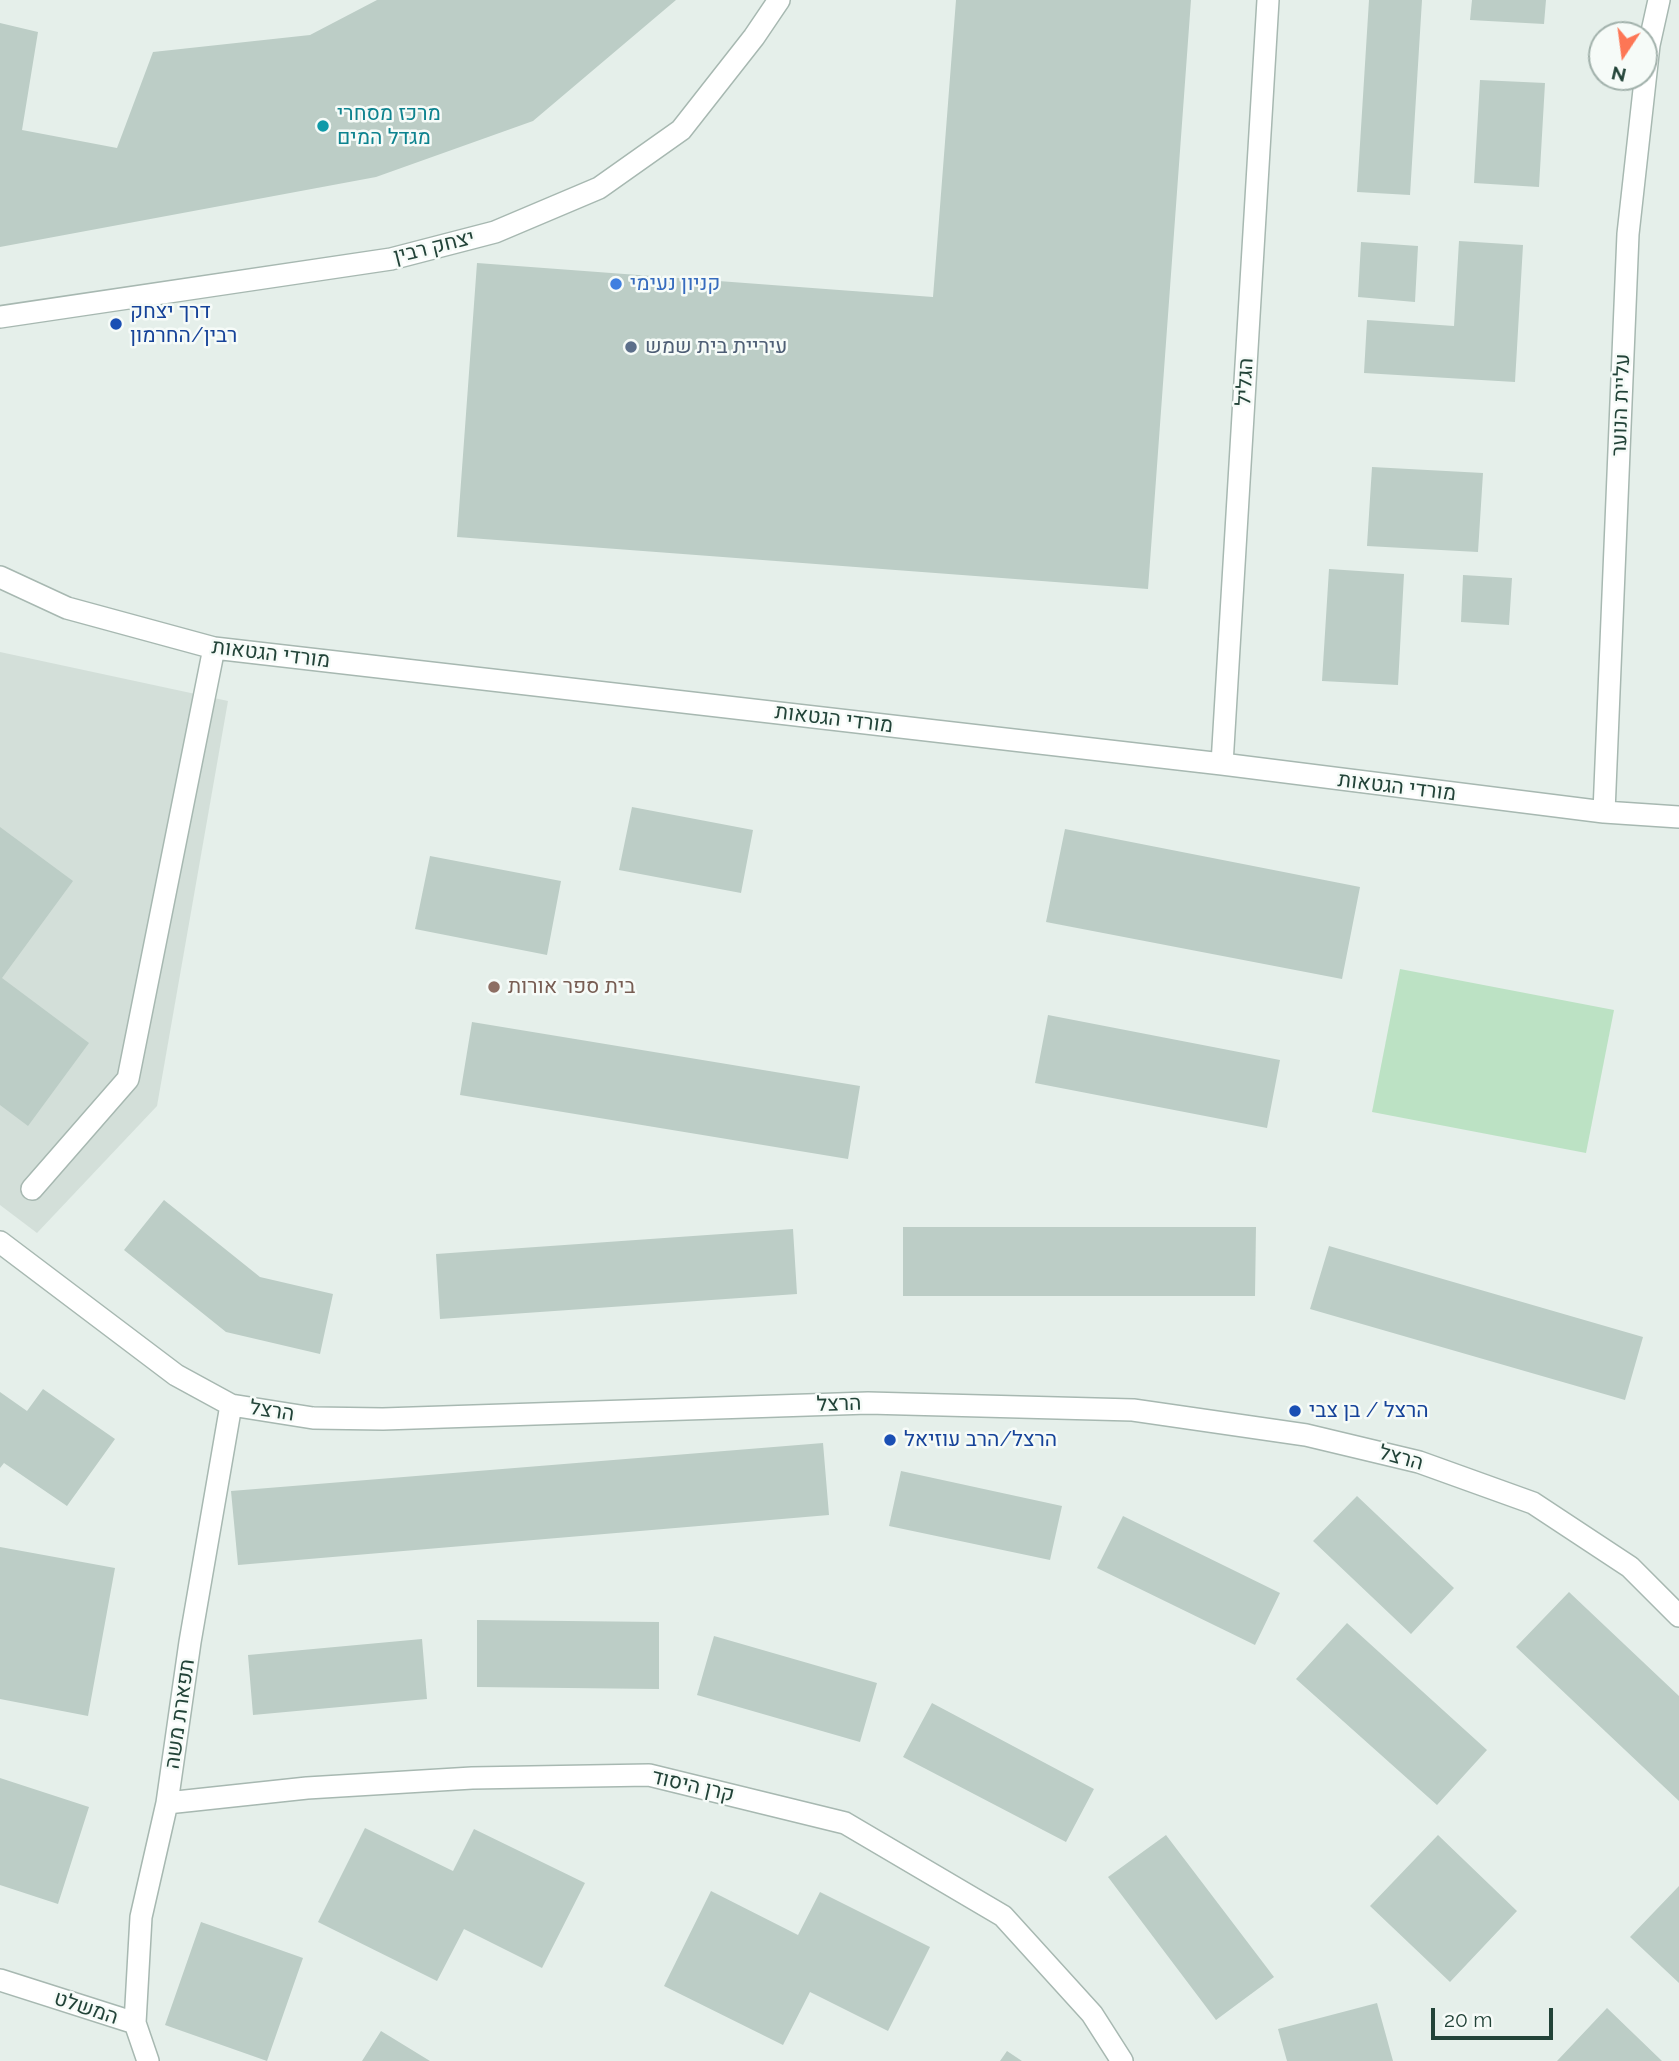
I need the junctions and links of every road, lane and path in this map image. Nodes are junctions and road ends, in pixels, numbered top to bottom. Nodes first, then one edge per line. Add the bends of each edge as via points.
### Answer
1 (779, 0) edge
2 (1268, 0) edge
3 (1659, 0) edge
4 (0, 317) edge
5 (0, 577) edge
6 (214, 648) junction
7 (1222, 764) junction
8 (1604, 812) junction
9 (1679, 817) edge
10 (32, 1189) dead end
11 (0, 1242) edge
12 (231, 1405) junction
13 (1679, 1616) edge
14 (167, 1803) junction
15 (0, 1980) edge
16 (135, 2023) junction
17 (148, 2061) edge
18 (1122, 2061) edge

1 - 4 street, יצחק רבין via 681,130 599,188 495,232 391,259
2 - 7 street, הגליל
3 - 8 street, עליית הנוער via 1649,45 1628,234
5 - 6 street, מורדי הגטאות via 67,608
6 - 7 street, מורדי הגטאות
6 - 10 street via 128,1079
7 - 8 street, מורדי הגטאות
8 - 9 street, מורדי הגטאות
11 - 12 street, הרצל via 176,1375
12 - 13 street, הרצל via 313,1418 383,1419 868,1403 1133,1410 1306,1436 1419,1462 1533,1503 1630,1567
12 - 14 street, תפארת משה
14 - 16 street, תפארת משה via 141,1917
14 - 18 street, קרן היסוד via 307,1788 649,1775 845,1823 1003,1916 1092,2014
15 - 16 street, המשלט
16 - 17 street, המשלט

